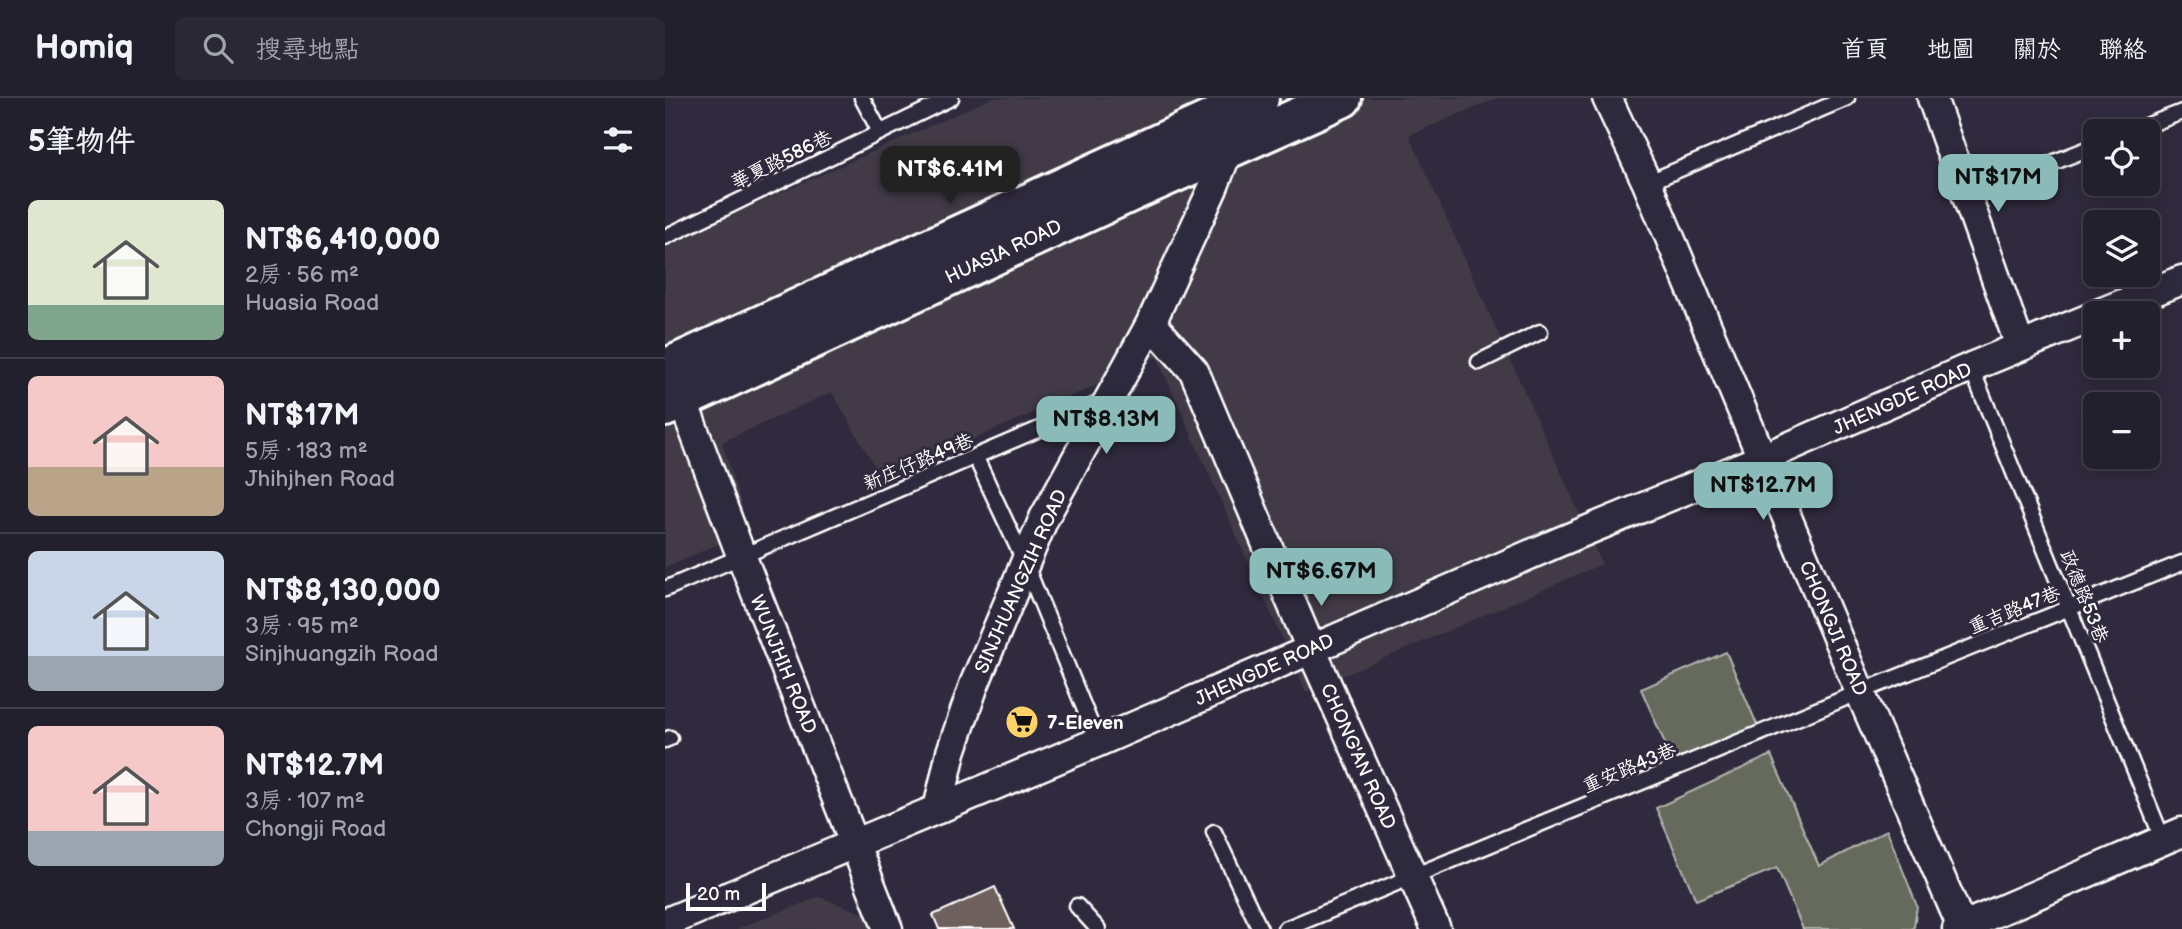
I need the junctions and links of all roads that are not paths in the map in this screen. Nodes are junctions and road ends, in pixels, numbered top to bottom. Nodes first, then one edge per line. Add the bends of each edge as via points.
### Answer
1 (862, 98) edge
2 (951, 98) edge
3 (1342, 98) edge
4 (1607, 98) edge
5 (1847, 98) edge
6 (1932, 98) edge
7 (1255, 99) edge
8 (2182, 112) edge
9 (2160, 121) edge
10 (1214, 127) junction
11 (880, 132) junction
12 (2083, 151) edge
13 (1647, 183) junction
14 (1966, 197) junction
15 (665, 237) edge
16 (2182, 280) edge
17 (2130, 301) edge
18 (2083, 321) edge
19 (1150, 323) junction
20 (1540, 332) dead end
21 (2020, 346) junction
22 (1479, 362) dead end
23 (1971, 367) junction
24 (670, 382) edge
25 (1108, 399) junction
26 (976, 458) junction
27 (1763, 458) junction
28 (741, 555) junction
29 (2182, 562) edge
30 (1025, 564) junction
31 (665, 589) edge
32 (2070, 608) junction
33 (1311, 649) junction
34 (1860, 692) junction
35 (1098, 742) junction
36 (938, 808) junction
37 (1214, 832) dead end
38 (2173, 836) edge
39 (855, 844) junction
40 (1413, 877) junction
41 (1077, 906) dead end
42 (665, 923) edge
43 (1960, 928) edge
44 (888, 929) edge
45 (1098, 929) edge
46 (1260, 929) edge
47 (1286, 929) edge
48 (1436, 929) edge

1 - 11 lane
2 - 11 lane, 華夏路586巷
3 - 10 street, HUASIA ROAD
4 - 13 street, CHONGJI ROAD
5 - 13 lane
6 - 14 street
7 - 10 street, HUASIA ROAD
8 - 9 lane
10 - 19 street, SINJHUANGZIH ROAD via 1213,188
10 - 24 street, HUASIA ROAD via 1135,190
11 - 15 lane, 華夏路586巷
12 - 14 lane
13 - 27 street, CHONGJI ROAD
14 - 21 street
16 - 17 street
18 - 21 street, JHENGDE ROAD
19 - 25 street, SINJHUANGZIH ROAD
19 - 33 street, CHONG'AN ROAD via 1194,371
20 - 22 lane
21 - 23 street, JHENGDE ROAD
23 - 27 street, JHENGDE ROAD
23 - 32 lane, 政德路53巷
24 - 28 street, WUNJHIH ROAD
25 - 26 lane, 新庄仔路49巷
25 - 30 street, SINJHUANGZIH ROAD via 1044,518
26 - 28 lane, 新庄仔路49巷
26 - 30 lane
27 - 33 street, JHENGDE ROAD
27 - 34 street, CHONGJI ROAD
28 - 31 lane, 新庄仔路49巷
28 - 39 street, WUNJHIH ROAD
29 - 32 lane, 重吉路47巷
30 - 35 lane
30 - 36 street, SINJHUANGZIH ROAD via 966,707
32 - 34 lane, 重吉路47巷
32 - 38 lane, 政德路53巷
33 - 35 street, JHENGDE ROAD
33 - 40 street, CHONG'AN ROAD
34 - 40 lane, 重安路43巷
34 - 43 street, CHONGJI ROAD
35 - 36 street, JHENGDE ROAD
36 - 39 street, JHENGDE ROAD
37 - 46 lane
38 - 43 street
39 - 42 street, JHENGDE ROAD
39 - 44 street, WUNJHIH ROAD
40 - 47 lane, 重安路43巷
40 - 48 street, CHONG'AN ROAD
41 - 45 lane

